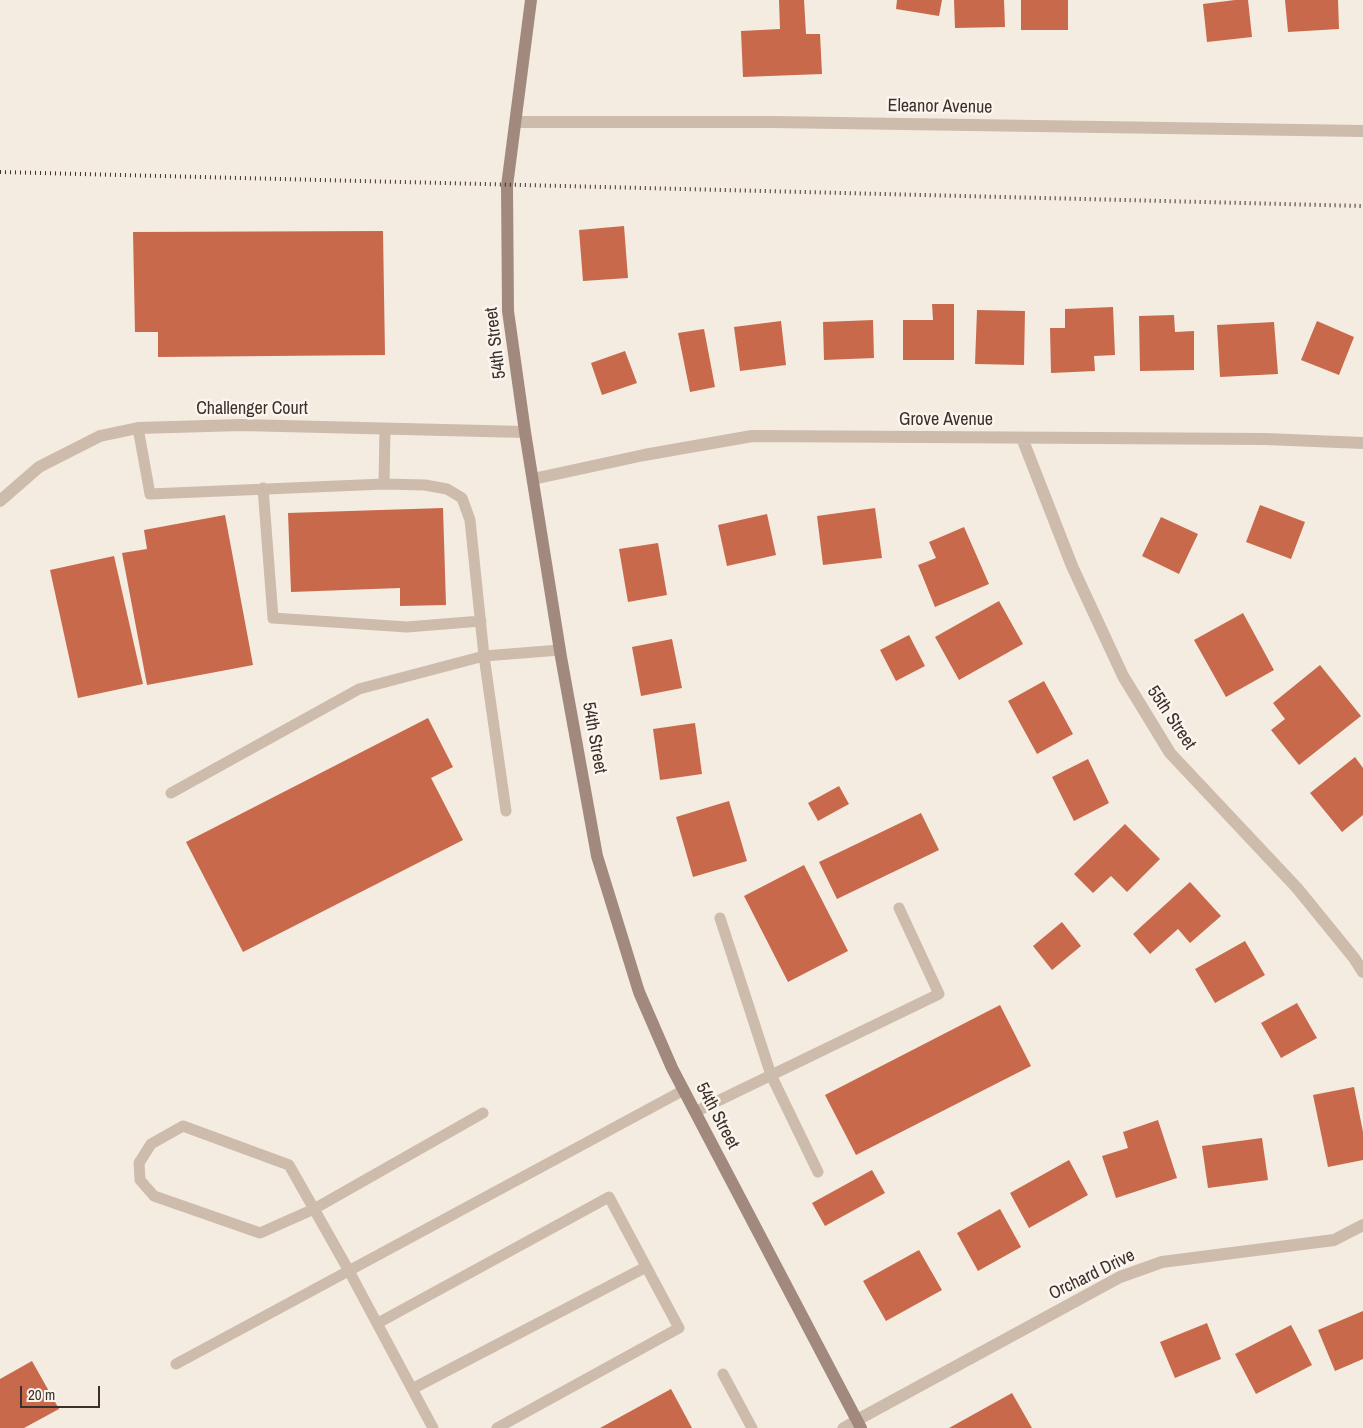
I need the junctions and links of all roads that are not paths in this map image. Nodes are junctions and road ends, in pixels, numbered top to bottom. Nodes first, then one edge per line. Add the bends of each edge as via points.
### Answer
1 (531, 0) edge
2 (517, 122) junction
3 (1363, 131) edge
4 (138, 428) junction
5 (385, 429) junction
6 (525, 432) junction
7 (1022, 438) junction
8 (1363, 443) edge
9 (533, 479) junction
10 (384, 484) junction
11 (264, 488) junction
12 (0, 501) edge
13 (481, 621) junction
14 (560, 650) junction
15 (484, 656) junction
16 (171, 793) dead end
17 (506, 811) dead end
18 (899, 908) dead end
19 (720, 918) dead end
20 (1363, 972) edge
21 (771, 1075) junction
22 (684, 1090) junction
23 (695, 1112) junction
24 (482, 1113) dead end
25 (818, 1172) dead end
26 (314, 1209) junction
27 (1363, 1225) edge
28 (646, 1267) junction
29 (349, 1271) junction
30 (378, 1323) junction
31 (176, 1364) dead end
32 (723, 1374) dead end
33 (412, 1389) junction
34 (859, 1424) edge
35 (433, 1428) edge
36 (497, 1428) edge
37 (752, 1428) edge
38 (843, 1428) edge

1 - 2 main road, 54th Street
2 - 3 street, Eleanor Avenue via 773,122
2 - 6 main road, 54th Street via 507,186 508,310
4 - 5 street, Challenger Court via 241,425
4 - 11 lane via 150,494
4 - 12 street, Challenger Court via 100,436 39,467
5 - 6 street, Challenger Court
5 - 10 lane
6 - 9 main road, 54th Street
7 - 8 street, Grove Avenue via 1265,439
7 - 9 street, Grove Avenue via 752,436
7 - 20 street, 55th Street via 1072,566 1122,676 1170,752 1298,888
9 - 14 main road, 54th Street
10 - 11 lane
10 - 13 lane via 425,485 447,489 462,498 470,520
11 - 13 lane via 273,618 407,628
13 - 15 lane
14 - 15 lane
14 - 22 main road, 54th Street via 598,856 639,992
15 - 16 lane via 360,689
15 - 17 lane
18 - 21 lane via 939,994
19 - 21 lane
21 - 23 lane
21 - 25 lane
22 - 23 main road, 54th Street
22 - 29 lane
23 - 34 main road, 54th Street
24 - 26 lane
26 - 26 lane via 289,1165 183,1126 150,1144 139,1163 140,1180 154,1196 260,1233
26 - 29 lane
27 - 34 street, Orchard Drive via 1334,1240 1162,1262 1120,1276
28 - 30 lane via 609,1197
28 - 33 lane
28 - 36 lane via 679,1328
29 - 30 lane
29 - 31 lane
30 - 33 lane
32 - 37 lane
33 - 35 lane
34 - 38 lane

